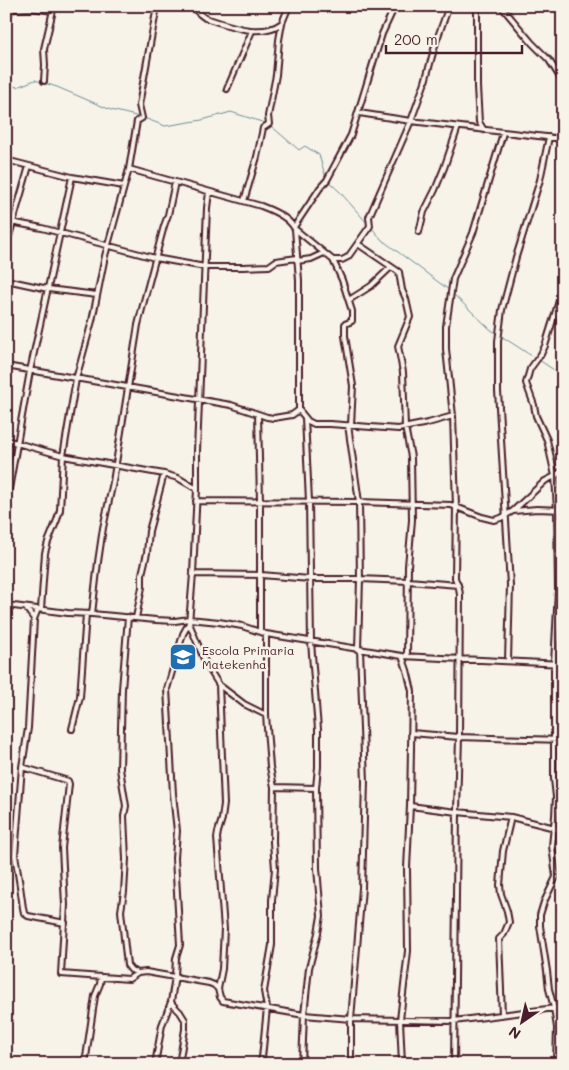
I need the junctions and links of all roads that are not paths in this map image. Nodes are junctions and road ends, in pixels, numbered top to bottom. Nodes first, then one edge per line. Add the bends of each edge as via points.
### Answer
1 (54, 6) edge
2 (158, 6) edge
3 (191, 6) edge
4 (289, 6) edge
5 (394, 6) edge
6 (449, 6) edge
7 (478, 6) edge
8 (500, 6) edge
9 (9, 8) edge
10 (53, 11) junction
11 (282, 23) junction
12 (6, 27) edge
13 (252, 31) junction
14 (44, 81) dead end
15 (563, 82) edge
16 (227, 89) dead end
17 (359, 113) junction
18 (411, 121) junction
19 (478, 122) junction
20 (458, 127) junction
21 (473, 128) junction
22 (484, 130) junction
23 (503, 133) junction
24 (548, 137) junction
25 (563, 139) edge
26 (6, 160) edge
27 (29, 166) junction
28 (129, 169) junction
29 (72, 177) junction
30 (175, 182) junction
31 (124, 186) junction
32 (209, 192) junction
33 (244, 201) junction
34 (6, 221) edge
35 (13, 222) junction
36 (295, 228) junction
37 (419, 232) dead end
38 (59, 233) junction
39 (358, 244) junction
40 (108, 246) junction
41 (6, 247) edge
42 (324, 253) junction
43 (155, 258) junction
44 (297, 259) junction
45 (333, 260) junction
46 (391, 266) junction
47 (205, 267) junction
48 (6, 280) edge
49 (563, 288) edge
50 (48, 289) junction
51 (97, 295) junction
52 (562, 296) edge
53 (349, 300) junction
54 (6, 366) edge
55 (30, 371) junction
56 (76, 379) junction
57 (129, 388) junction
58 (199, 400) junction
59 (299, 410) junction
60 (258, 414) junction
61 (453, 416) junction
62 (305, 418) junction
63 (350, 425) junction
64 (405, 427) junction
65 (6, 440) edge
66 (17, 444) junction
67 (63, 456) junction
68 (115, 465) junction
69 (563, 470) edge
70 (164, 474) junction
71 (554, 476) junction
72 (197, 489) junction
73 (196, 501) junction
74 (260, 501) junction
75 (309, 501) junction
76 (359, 502) junction
77 (411, 503) junction
78 (6, 506) edge
79 (456, 506) junction
80 (556, 510) junction
81 (563, 510) edge
82 (512, 511) junction
83 (506, 515) junction
84 (193, 574) junction
85 (260, 575) junction
86 (310, 579) junction
87 (360, 579) junction
88 (408, 580) junction
89 (458, 585) junction
90 (6, 605) edge
91 (26, 608) junction
92 (40, 609) junction
93 (86, 614) junction
94 (92, 614) junction
95 (128, 617) junction
96 (136, 618) junction
97 (34, 619) junction
98 (189, 621) junction
99 (260, 631) junction
100 (266, 634) junction
101 (311, 642) junction
102 (359, 649) junction
103 (405, 656) junction
104 (459, 659) junction
105 (508, 661) junction
106 (554, 663) junction
107 (563, 664) edge
108 (219, 686) junction
109 (266, 715) junction
110 (72, 729) dead end
111 (411, 733) junction
112 (459, 737) junction
113 (555, 740) junction
114 (563, 740) edge
115 (22, 768) junction
116 (274, 787) junction
117 (316, 788) junction
118 (410, 806) junction
119 (456, 812) junction
120 (511, 817) junction
121 (554, 827) junction
122 (563, 830) edge
123 (65, 923) junction
124 (138, 974) junction
125 (175, 976) junction
126 (101, 977) junction
127 (218, 989) junction
128 (171, 1002) junction
129 (267, 1008) junction
130 (554, 1008) junction
131 (563, 1008) edge
132 (304, 1015) junction
133 (502, 1015) junction
134 (352, 1019) junction
135 (400, 1020) junction
136 (454, 1021) junction
137 (85, 1064) edge
138 (154, 1064) edge
139 (179, 1064) edge
140 (259, 1064) edge
141 (302, 1064) edge
142 (351, 1064) edge
143 (402, 1064) edge
144 (454, 1064) edge
145 (556, 1064) edge

1 - 10 street
2 - 28 street via 139,105 142,118 137,121
3 - 13 street via 200,16
4 - 11 street
5 - 17 street via 382,34
6 - 18 street
7 - 19 street
8 - 15 street via 549,60
9 - 10 street
9 - 12 street
10 - 14 street via 44,50
11 - 13 street via 275,28
11 - 33 street via 269,124 263,128
13 - 16 street
17 - 18 street
17 - 36 street via 327,180
18 - 20 street
18 - 39 street via 369,217 370,226
19 - 21 street
19 - 22 street
20 - 21 street
20 - 37 street
21 - 22 street
22 - 23 street
23 - 24 street
23 - 61 street via 473,233 453,279 446,349
24 - 25 street
24 - 83 street via 540,180 502,310 498,341
26 - 27 street
27 - 29 street
27 - 35 street
28 - 30 street
28 - 31 street
29 - 31 street
29 - 38 street
30 - 32 street
30 - 43 street
31 - 40 street
32 - 33 street
32 - 47 street
33 - 36 street via 276,212
34 - 35 street
35 - 38 street
35 - 41 street
36 - 42 street
36 - 44 street
38 - 40 street
38 - 50 street
39 - 45 street via 348,258
39 - 46 street
40 - 43 street
40 - 51 street
42 - 44 street via 310,259
42 - 45 street
43 - 47 street
43 - 57 street via 138,325
44 - 47 street via 276,261 269,266
44 - 59 street
45 - 53 street
46 - 53 street via 371,286
46 - 64 street via 400,274 410,316 398,346 403,372
47 - 58 street
48 - 50 street
49 - 52 street
50 - 51 street
50 - 55 street
51 - 56 street
52 - 71 street via 546,346 530,369 526,383 547,440
53 - 63 street via 352,320 345,324 345,336 353,386
54 - 55 street
55 - 56 street
55 - 66 street
56 - 57 street
56 - 67 street
57 - 58 street
57 - 68 street
58 - 60 street
58 - 72 street
59 - 60 street via 292,415 274,418
59 - 62 street
60 - 74 street
61 - 64 street
61 - 79 street
62 - 63 street via 314,424
62 - 75 street
63 - 64 street
63 - 76 street
64 - 77 street via 411,457
65 - 66 street
66 - 67 street
66 - 78 street
67 - 68 street
67 - 92 street via 60,510 45,553
68 - 70 street
68 - 94 street
69 - 71 street
70 - 72 street
70 - 96 street via 149,531
71 - 80 street
71 - 82 street
72 - 73 street
73 - 74 street
73 - 84 street
74 - 75 street
74 - 85 street
75 - 76 street
75 - 86 street
76 - 77 street
76 - 87 street
77 - 79 street
77 - 88 street
79 - 83 street via 482,518 494,520
79 - 89 street via 455,578
80 - 81 street
80 - 82 street
80 - 106 street via 558,591
82 - 83 street
83 - 105 street via 510,585
84 - 85 street
84 - 98 street
85 - 86 street
85 - 99 street
86 - 87 street
86 - 101 street
87 - 88 street
87 - 102 street
88 - 89 street
88 - 103 street
89 - 104 street
90 - 91 street
91 - 92 street
91 - 97 street
92 - 93 street
92 - 97 street
93 - 94 street
93 - 110 street via 80,697
94 - 95 street
95 - 96 street
95 - 124 street via 120,770 126,799 126,859 120,911 127,964
96 - 98 street
97 - 115 street via 28,728
98 - 99 street
98 - 108 street via 206,664
98 - 125 street via 167,689 177,831 175,858 180,945
99 - 100 street
100 - 101 street
100 - 109 street
101 - 102 street
101 - 117 street via 318,729
102 - 103 street
102 - 134 street via 365,782 362,888
103 - 104 street
103 - 111 street via 412,691
104 - 105 street
104 - 112 street
105 - 106 street
106 - 107 street
106 - 113 street
108 - 109 street
108 - 127 street via 224,804 217,838 224,929
109 - 116 street
111 - 112 street
111 - 118 street
112 - 113 street
112 - 119 street
113 - 114 street
113 - 121 street
115 - 123 street via 15,855 24,913
115 - 123 street via 68,781 69,784 62,848
116 - 117 street
116 - 129 street via 275,869 272,945 264,991
117 - 132 street via 320,916 309,968
118 - 119 street
118 - 135 street via 408,951
119 - 120 street
119 - 136 street
120 - 121 street
120 - 133 street via 503,850 500,885 509,922 499,939
121 - 122 street
121 - 130 street via 552,846 556,877 544,902 540,926
123 - 126 street via 61,974
124 - 125 street
124 - 126 street via 128,979
125 - 127 street via 208,983
125 - 128 street
126 - 137 street
127 - 129 street via 223,1001
128 - 138 street via 162,1025
128 - 139 street via 184,1020
129 - 132 street
129 - 140 street
130 - 131 street
130 - 133 street
130 - 145 street
132 - 134 street
132 - 141 street
133 - 136 street
134 - 135 street
134 - 142 street
135 - 136 street
135 - 143 street
136 - 144 street

